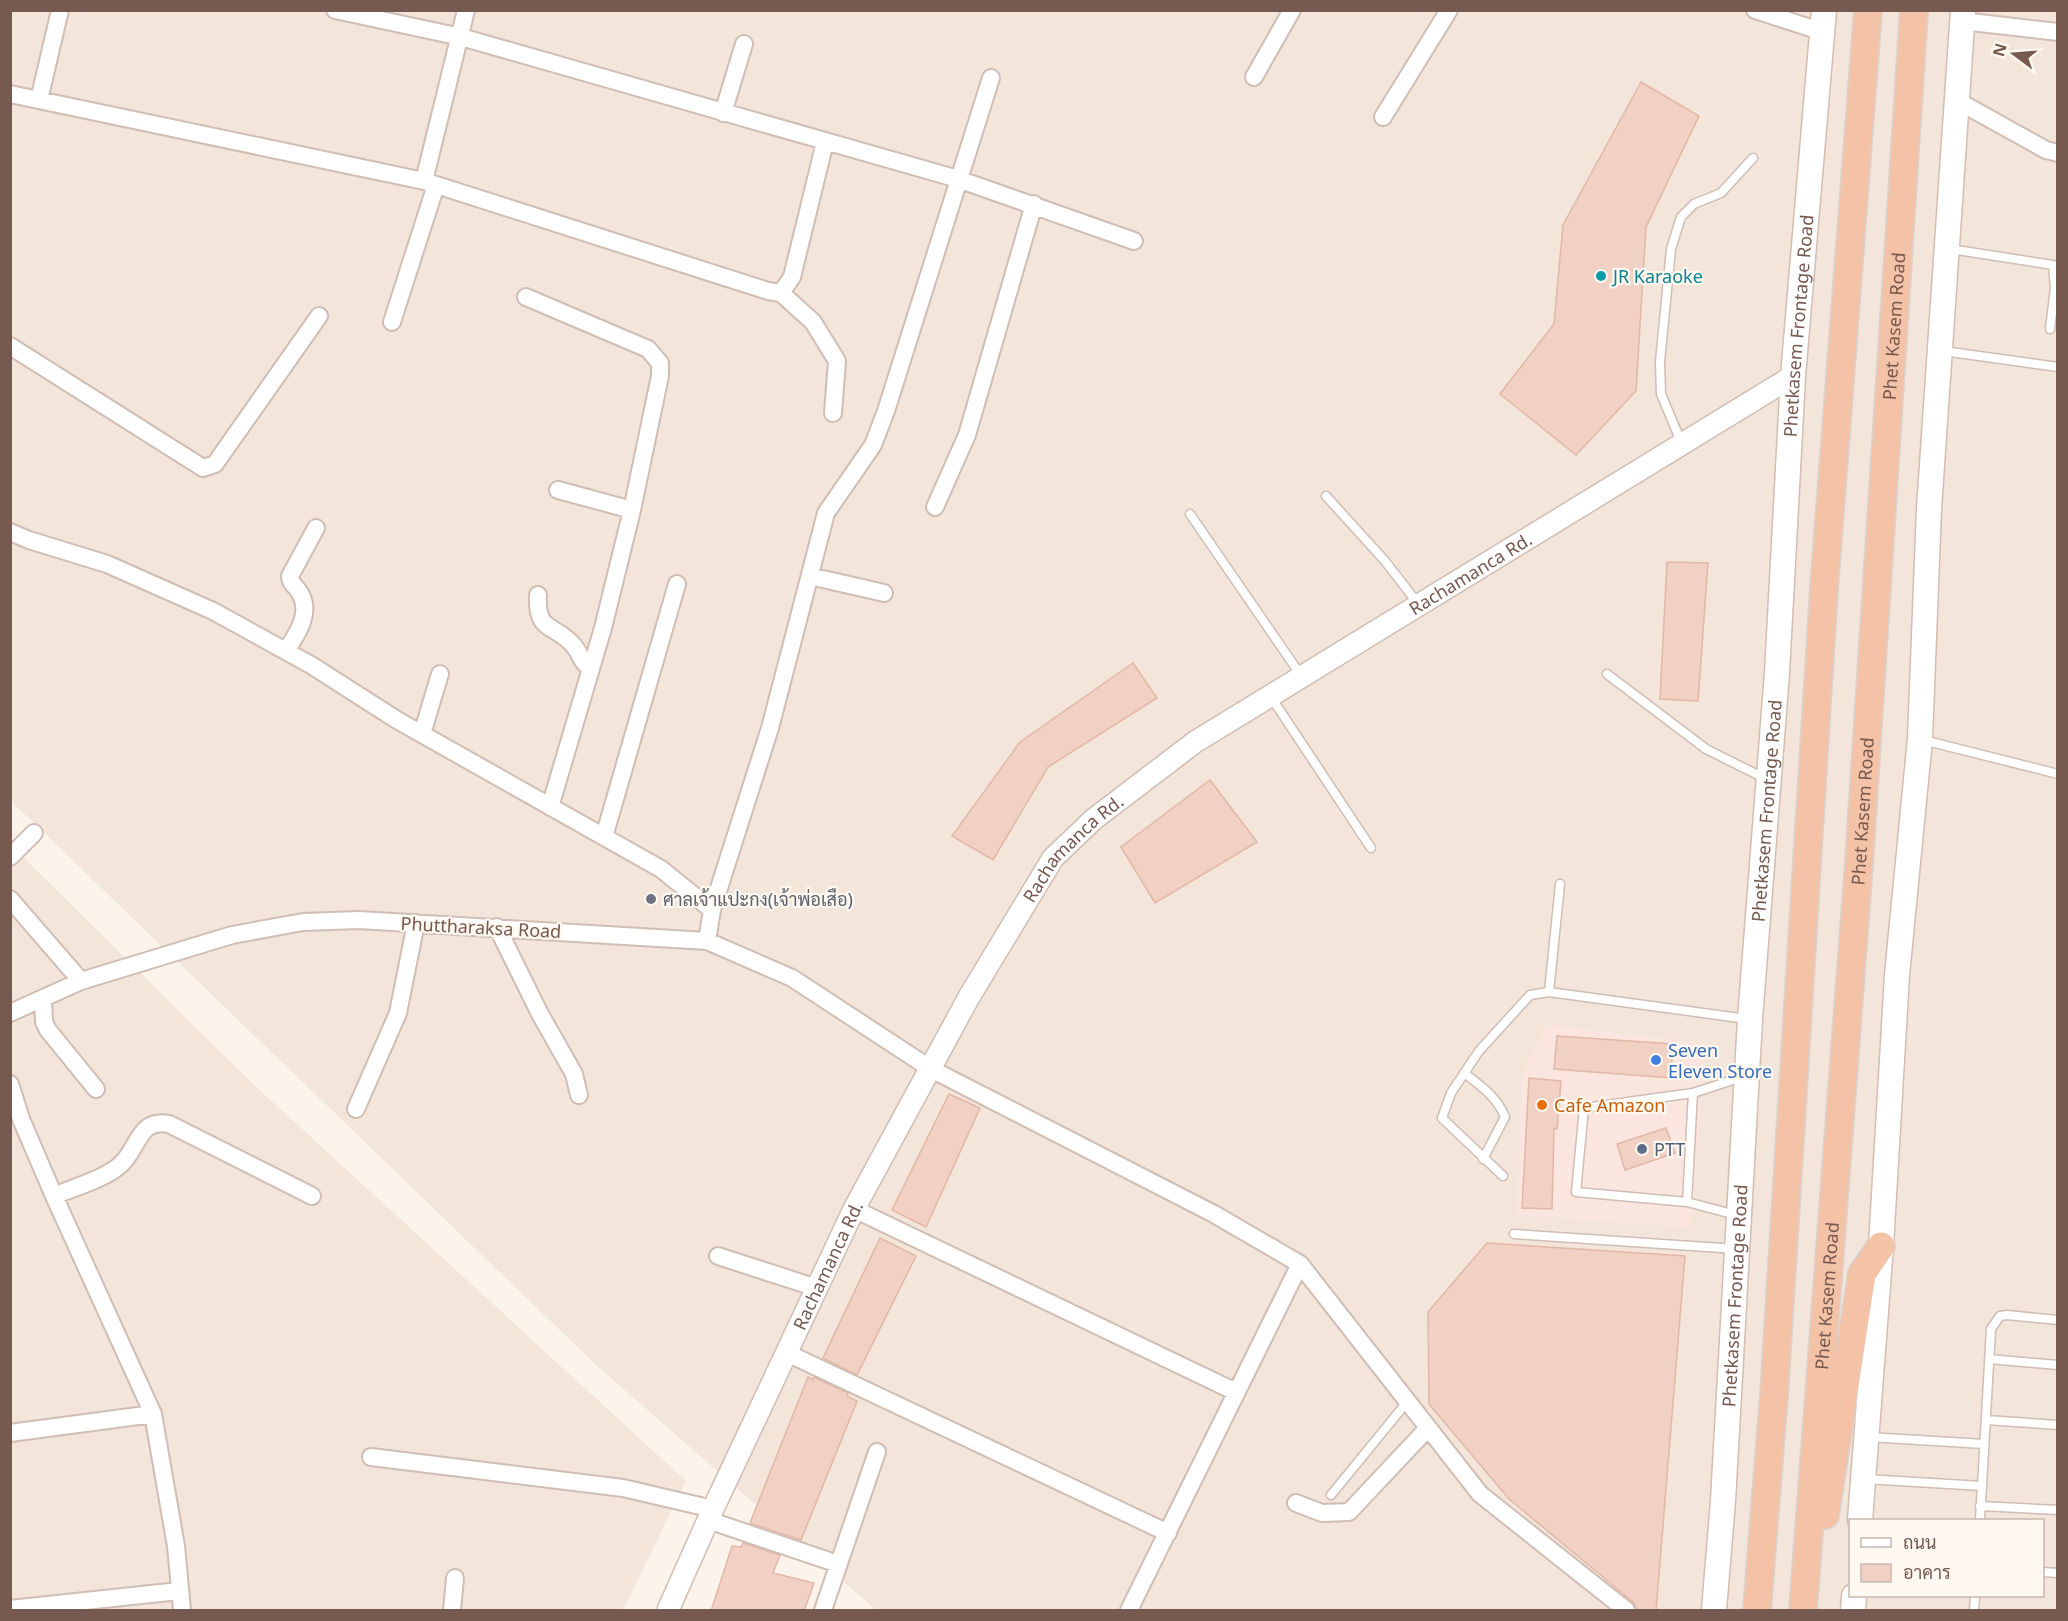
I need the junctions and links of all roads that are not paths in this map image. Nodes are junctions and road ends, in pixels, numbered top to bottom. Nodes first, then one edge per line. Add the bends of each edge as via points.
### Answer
1 (60, 10) edge
2 (335, 10) edge
3 (466, 10) edge
4 (1292, 10) edge
5 (1449, 10) edge
6 (1755, 10) edge
7 (1868, 10) edge
8 (1914, 10) edge
9 (1963, 16) edge
10 (1823, 21) edge
11 (2058, 32) edge
12 (461, 37) junction
13 (744, 44) dead end
14 (1254, 77) dead end
15 (991, 78) dead end
16 (10, 94) edge
17 (39, 100) junction
18 (1956, 100) junction
19 (723, 113) junction
20 (1383, 117) dead end
21 (825, 142) junction
22 (2058, 153) edge
23 (1754, 158) dead end
24 (958, 179) junction
25 (430, 183) junction
26 (1034, 204) junction
27 (1134, 241) dead end
28 (1946, 249) junction
29 (781, 293) junction
30 (526, 297) dead end
31 (319, 316) dead end
32 (392, 322) dead end
33 (2050, 329) dead end
34 (10, 346) edge
35 (1940, 350) junction
36 (2058, 367) edge
37 (1794, 376) junction
38 (833, 414) dead end
39 (1682, 444) junction
40 (558, 490) dead end
41 (1326, 496) dead end
42 (935, 507) dead end
43 (632, 510) junction
44 (1190, 514) dead end
45 (315, 528) dead end
46 (10, 532) edge
47 (810, 576) junction
48 (677, 584) dead end
49 (884, 593) dead end
50 (538, 595) dead end
51 (1420, 605) junction
52 (286, 651) junction
53 (591, 669) junction
54 (440, 674) dead end
55 (1607, 674) dead end
56 (1302, 678) junction
57 (1271, 697) junction
58 (422, 734) junction
59 (1920, 739) junction
60 (2058, 774) edge
61 (1770, 780) junction
62 (550, 807) junction
63 (34, 834) dead end
64 (604, 837) junction
65 (1371, 848) dead end
66 (10, 857) edge
67 (1560, 884) dead end
68 (10, 898) edge
69 (712, 910) junction
70 (416, 923) junction
71 (497, 927) junction
72 (707, 941) junction
73 (81, 981) junction
74 (1549, 992) junction
75 (43, 999) junction
76 (10, 1013) edge
77 (1750, 1019) junction
78 (931, 1069) junction
79 (1464, 1073) junction
80 (1748, 1075) junction
81 (10, 1084) edge
82 (96, 1089) dead end
83 (1693, 1093) junction
84 (579, 1095) dead end
85 (356, 1109) dead end
86 (1483, 1159) junction
87 (1503, 1176) dead end
88 (54, 1196) junction
89 (312, 1196) dead end
90 (1687, 1202) junction
91 (854, 1209) junction
92 (1739, 1216) junction
93 (1514, 1234) dead end
94 (1881, 1246) junction
95 (1737, 1249) junction
96 (718, 1256) dead end
97 (1299, 1264) junction
98 (817, 1288) junction
99 (2058, 1320) edge
100 (787, 1353) junction
101 (1989, 1359) junction
102 (2058, 1365) edge
103 (1236, 1392) junction
104 (1407, 1402) junction
105 (153, 1414) junction
106 (1986, 1420) junction
107 (2058, 1425) edge
108 (1428, 1428) junction
109 (10, 1433) edge
110 (1865, 1437) junction
111 (1984, 1444) junction
112 (877, 1452) dead end
113 (372, 1457) dead end
114 (1862, 1479) junction
115 (1982, 1486) junction
116 (1331, 1495) dead end
117 (1296, 1503) dead end
118 (1980, 1506) junction
119 (2058, 1510) edge
120 (711, 1514) junction
121 (1860, 1519) edge
122 (1980, 1519) edge
123 (1168, 1533) junction
124 (838, 1564) junction
125 (1806, 1566) junction
126 (455, 1578) dead end
127 (179, 1591) junction
128 (10, 1609) edge
129 (182, 1611) edge
130 (452, 1611) edge
131 (668, 1611) edge
132 (823, 1611) edge
133 (1129, 1611) edge
134 (1626, 1611) edge
135 (1714, 1611) edge
136 (1757, 1611) edge
137 (1803, 1611) edge

1 - 17 street
2 - 12 street
3 - 12 street
4 - 14 street
5 - 20 street
6 - 10 street
7 - 136 highway via 1824,590
8 - 125 highway, Phet Kasem Road via 1859,863
9 - 11 street
9 - 18 main road
10 - 37 main road, Phetkasem Frontage Road
12 - 19 street
12 - 25 street
13 - 19 street
15 - 24 street
16 - 17 street
17 - 25 street
18 - 22 street
18 - 28 main road
19 - 21 street
21 - 24 street
21 - 29 street via 792,277
23 - 39 lane via 1721,193 1694,204 1682,217 1671,249 1660,362 1661,394
24 - 26 street
24 - 47 street via 886,411 873,445 826,513
25 - 29 street
25 - 32 street
26 - 27 street
26 - 42 street via 967,435
28 - 33 lane via 2053,266 2055,288
28 - 35 main road
29 - 38 street via 813,322 837,361
30 - 43 street via 648,349 660,363
31 - 34 street via 215,464 203,468
35 - 36 lane
35 - 59 main road
37 - 39 street, Rachamanca Rd.
37 - 61 main road, Phetkasem Frontage Road
39 - 51 street, Rachamanca Rd.
40 - 43 street
41 - 51 lane
43 - 53 street
44 - 56 lane
45 - 52 street via 290,576 304,601 304,612
46 - 52 street via 125,572 213,611
47 - 49 street
47 - 69 street via 770,728
48 - 64 street
50 - 53 street via 537,609 543,624 572,644 583,664
51 - 56 street, Rachamanca Rd.
52 - 58 street
53 - 62 street
54 - 58 street
55 - 61 lane via 1706,749
56 - 57 street, Rachamanca Rd.
57 - 65 lane
57 - 78 street, Rachamanca Rd. via 1195,742 1094,819 1053,858 986,967
58 - 62 street
59 - 60 lane
59 - 94 main road via 1897,975
61 - 77 main road, Phetkasem Frontage Road
62 - 64 street
63 - 66 street
64 - 69 street via 661,869
67 - 74 lane
68 - 73 street
69 - 72 street
70 - 71 street, Phuttharaksa Road
70 - 73 street, Phuttharaksa Road via 303,922 232,934
70 - 85 street via 398,1013
71 - 72 street, Phuttharaksa Road
71 - 84 street via 574,1074
72 - 78 street, Phuttharaksa Road via 792,978
73 - 75 street, Phuttharaksa Road
74 - 77 lane
74 - 79 lane via 1530,995
75 - 76 street, Phuttharaksa Road
75 - 82 street via 48,1030
77 - 80 main road, Phetkasem Frontage Road
78 - 91 street, Rachamanca Rd.
78 - 97 street, Phuttharaksa Road via 1214,1214
79 - 86 lane via 1442,1118
79 - 86 lane via 1487,1090 1505,1117
80 - 83 lane
80 - 92 main road, Phetkasem Frontage Road
81 - 88 street
83 - 90 lane
83 - 90 lane via 1584,1108 1576,1192
86 - 87 lane
88 - 89 street via 118,1167 148,1126 158,1122
88 - 105 street
90 - 92 lane
91 - 98 street, Rachamanca Rd.
91 - 103 street
92 - 95 main road, Phetkasem Frontage Road
93 - 95 lane
94 - 110 main road
94 - 125 highway via 1862,1274 1820,1551
95 - 135 main road, Phetkasem Frontage Road
96 - 98 street
97 - 103 street
97 - 104 street
98 - 100 street, Rachamanca Rd.
99 - 101 lane via 2000,1317 1991,1329
100 - 120 street, Rachamanca Rd.
100 - 123 street
101 - 102 lane
101 - 106 lane
103 - 123 street
104 - 108 street
104 - 116 lane
105 - 109 street
105 - 127 street via 176,1546
106 - 107 lane
106 - 111 lane
108 - 117 street via 1349,1512 1322,1513
108 - 134 street via 1480,1494
110 - 111 lane
110 - 114 main road
111 - 115 lane
112 - 124 street
113 - 120 street via 623,1488
114 - 115 lane
114 - 121 main road
115 - 118 lane
118 - 119 lane
118 - 122 lane
120 - 124 street
120 - 131 street, Rachamanca Rd.
123 - 133 street
124 - 132 street
125 - 137 highway, Phet Kasem Road
126 - 130 street
127 - 128 street
127 - 129 street

